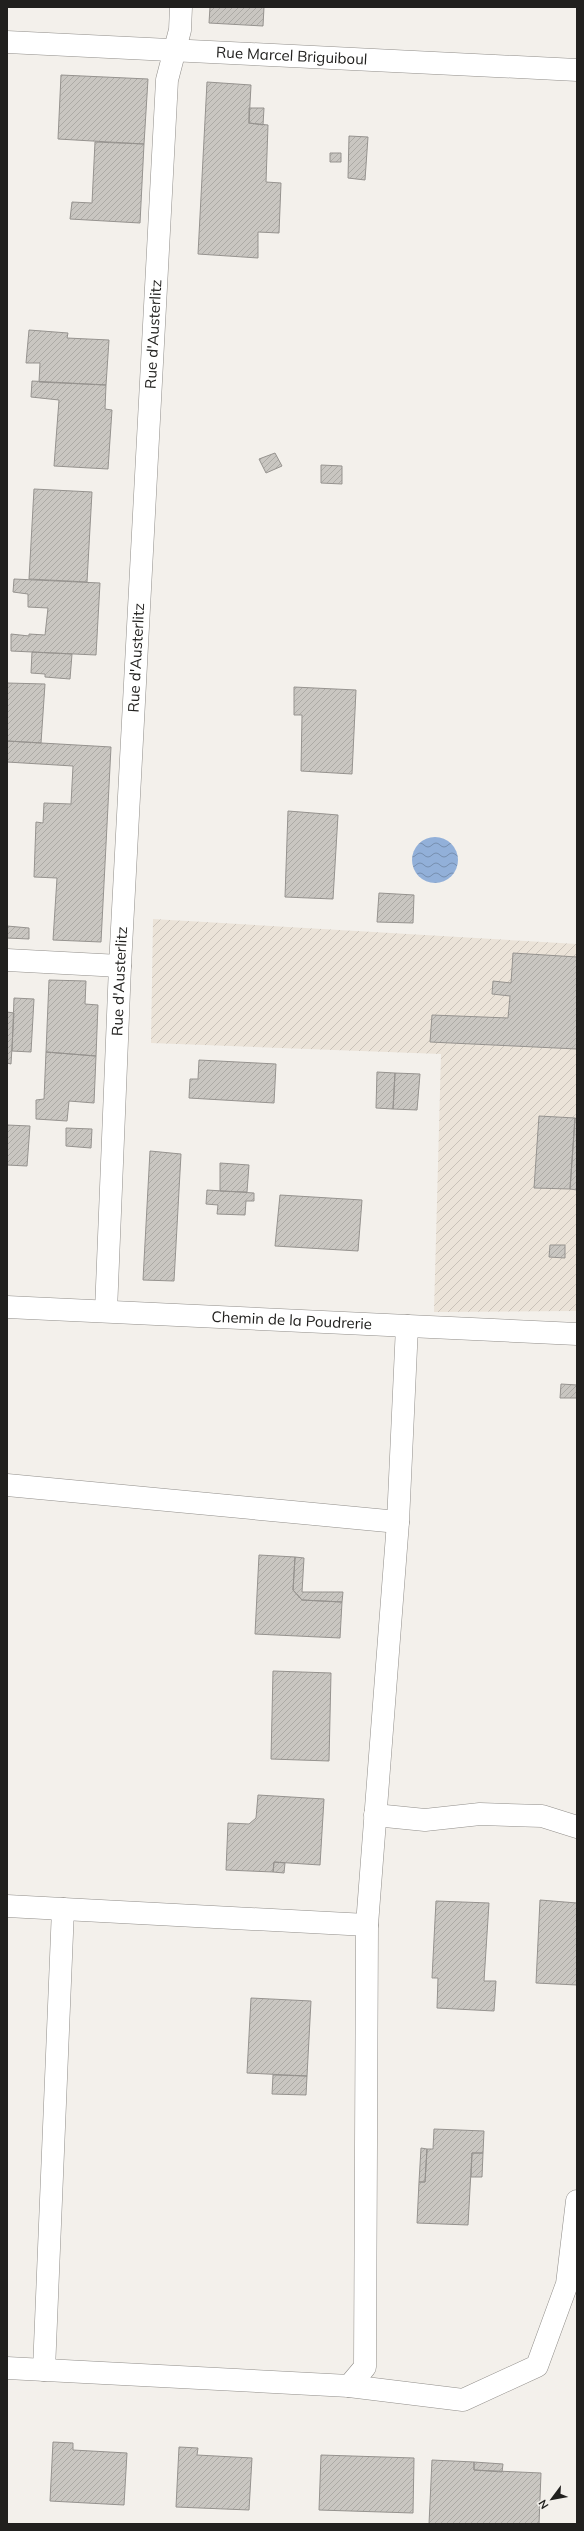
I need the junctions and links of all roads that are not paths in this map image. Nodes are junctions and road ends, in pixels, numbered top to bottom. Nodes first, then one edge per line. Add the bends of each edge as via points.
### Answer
1 (181, 7) edge
2 (7, 42) edge
3 (175, 50) junction
4 (577, 70) edge
5 (7, 960) edge
6 (120, 966) junction
7 (7, 1307) edge
8 (106, 1311) junction
9 (407, 1326) junction
10 (577, 1334) edge
11 (7, 1485) edge
12 (398, 1522) junction
13 (375, 1816) junction
14 (577, 1827) edge
15 (7, 1906) edge
16 (63, 1909) junction
17 (367, 1925) junction
18 (577, 2201) edge
19 (7, 2368) edge
20 (44, 2370) junction
21 (349, 2386) junction

1 - 3 street, Rue d'Austerlitz via 180,30
2 - 3 street, Rue Marcel Briguiboul
3 - 4 street, Rue Marcel Briguiboul
3 - 6 street, Rue d'Austerlitz via 167,80
5 - 6 street
6 - 8 street, Rue d'Austerlitz
7 - 8 street, Chemin de la Poudrerie
8 - 9 street, Chemin de la Poudrerie
9 - 10 street, Chemin de la Poudrerie
9 - 12 street
11 - 12 street
12 - 13 street
13 - 14 street via 425,1820 480,1814 542,1816
13 - 17 street
15 - 16 street
16 - 17 street
16 - 20 street
17 - 21 street via 365,2367
18 - 21 street via 567,2284 537,2366 463,2400
19 - 20 street
20 - 21 street

